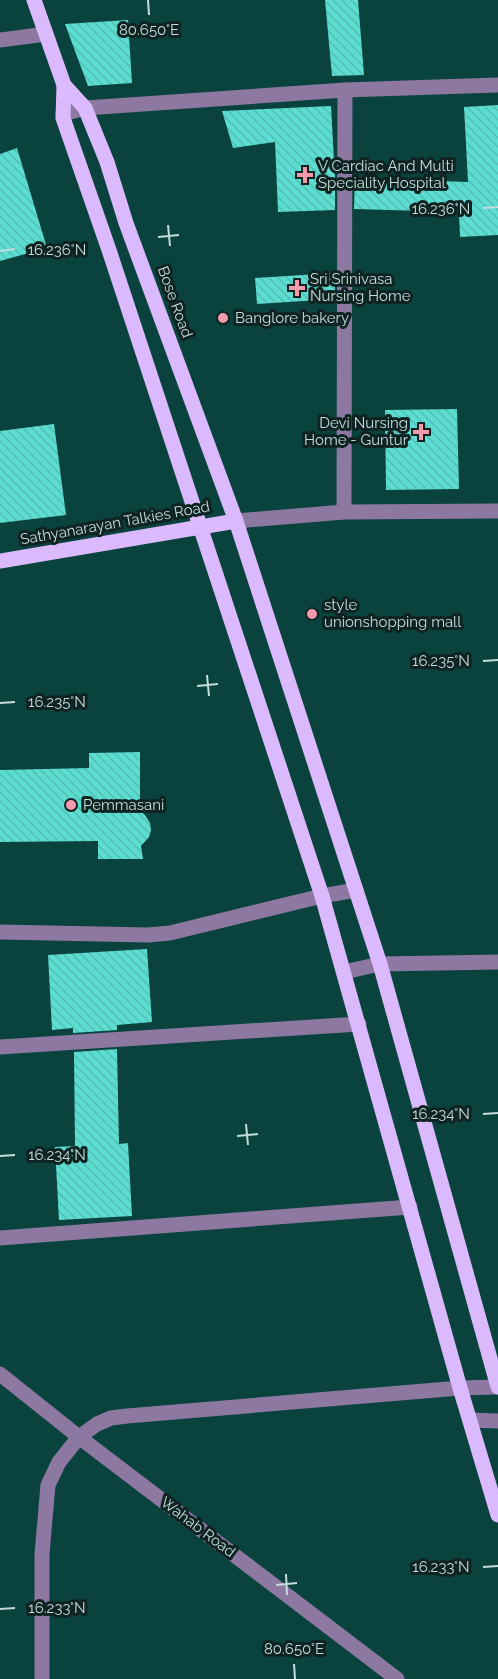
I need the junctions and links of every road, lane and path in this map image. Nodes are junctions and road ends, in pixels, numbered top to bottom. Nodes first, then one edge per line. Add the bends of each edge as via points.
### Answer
1 (34, 0) edge
2 (46, 34) junction
3 (0, 40) edge
4 (64, 85) junction
5 (498, 85) edge
6 (345, 90) junction
7 (85, 108) junction
8 (63, 114) junction
9 (498, 511) edge
10 (344, 512) junction
11 (236, 521) junction
12 (200, 526) junction
13 (0, 561) edge
14 (356, 890) junction
15 (322, 896) junction
16 (0, 932) edge
17 (498, 962) edge
18 (380, 964) junction
19 (344, 972) junction
20 (359, 1024) junction
21 (0, 1047) edge
22 (410, 1207) junction
23 (0, 1238) edge
24 (0, 1374) edge
25 (498, 1387) edge
26 (460, 1388) junction
27 (470, 1420) junction
28 (498, 1421) edge
29 (80, 1437) junction
30 (498, 1515) edge
31 (42, 1679) edge
32 (397, 1679) edge

1 - 2 main road, Bose Road
2 - 3 street
2 - 4 main road, Bose Road
4 - 7 main road, Bose Road
4 - 8 main road
5 - 6 street
6 - 7 street
6 - 10 street
7 - 8 street
7 - 11 main road, Bose Road
8 - 12 main road
9 - 10 street
10 - 11 street
11 - 12 main road, Sathyanarayan Talkies Road
11 - 14 main road, Bose Road
12 - 13 main road, Sathyanarayan Talkies Road
12 - 15 main road
14 - 15 street
14 - 18 main road, Bose Road
15 - 16 street via 170,933
15 - 19 main road
17 - 18 street
18 - 19 street
18 - 25 main road, Bose Road
19 - 20 main road
20 - 21 street
20 - 22 main road
22 - 23 street
22 - 26 main road
24 - 29 street, Wahab Road
25 - 26 street
26 - 27 main road
26 - 29 street via 111,1418
27 - 28 street
27 - 30 main road
29 - 31 street via 59,1462 48,1485 42,1554
29 - 32 street, Wahab Road

